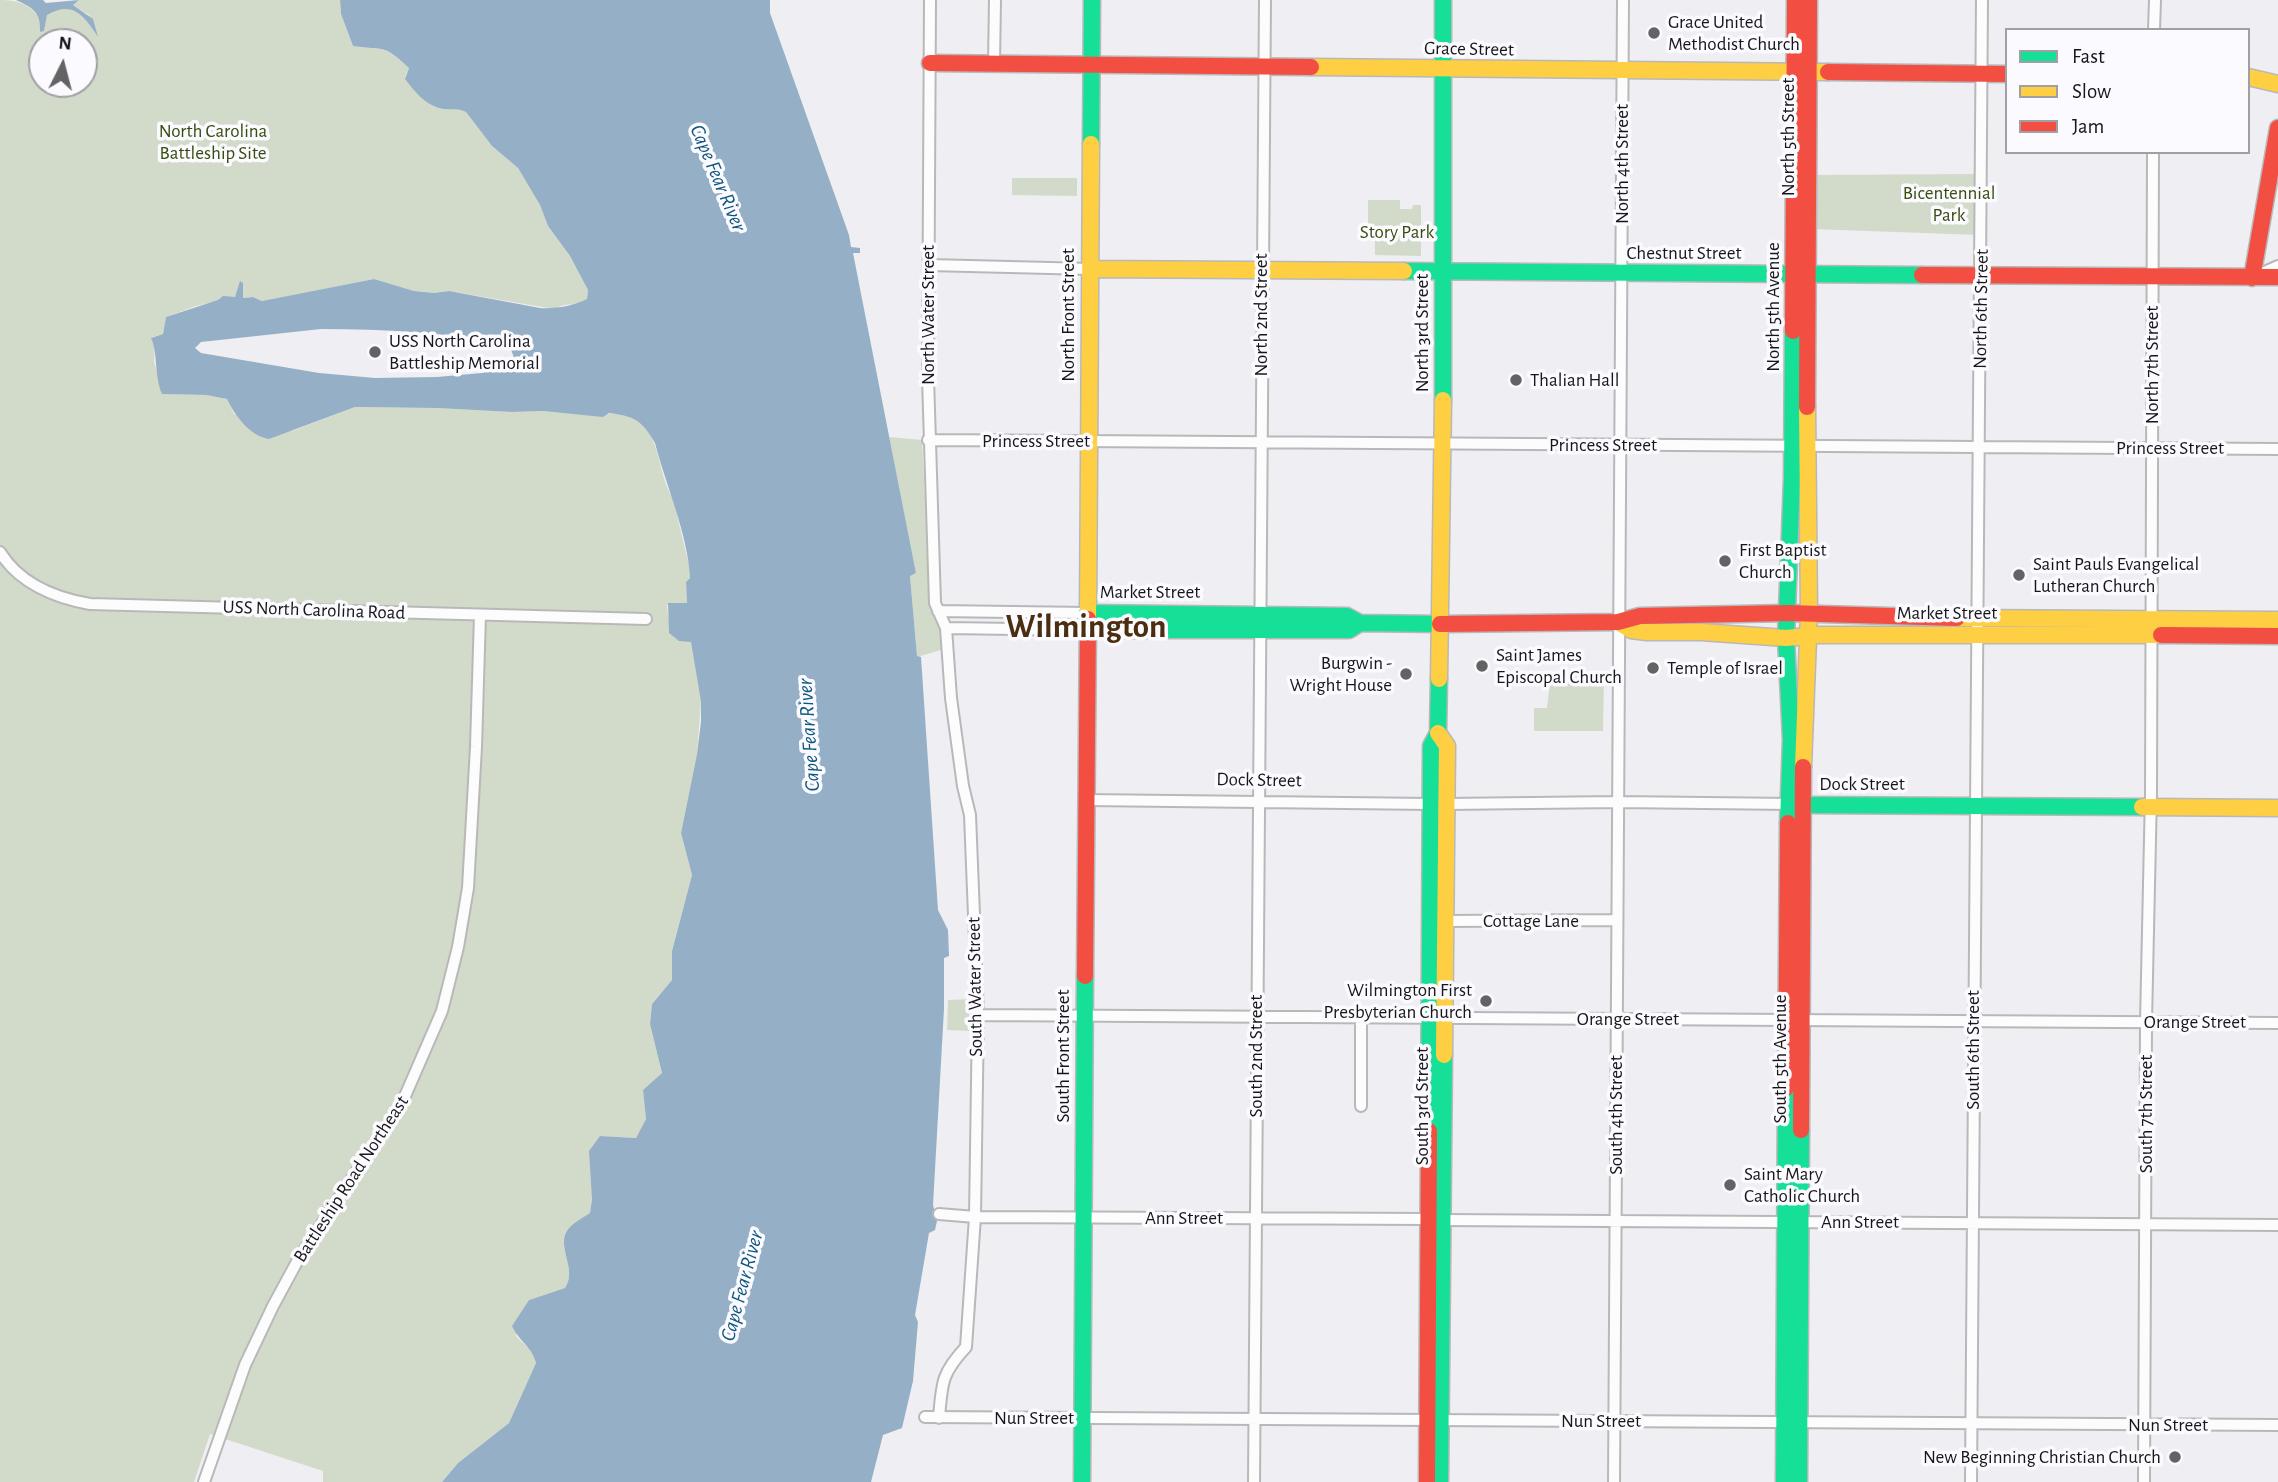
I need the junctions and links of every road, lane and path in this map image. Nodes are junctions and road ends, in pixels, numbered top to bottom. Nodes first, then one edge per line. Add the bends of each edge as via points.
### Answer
1 (930, 0) edge
2 (995, 0) edge
3 (1092, 0) edge
4 (1265, 0) edge
5 (1443, 0) edge
6 (1623, 0) edge
7 (1795, 0) edge
8 (1809, 0) edge
9 (1982, 0) edge
10 (2155, 0) edge
11 (2154, 28) edge
12 (930, 63) junction
13 (994, 64) junction
14 (1091, 66) junction
15 (1266, 68) junction
16 (1443, 69) junction
17 (1622, 71) junction
18 (1802, 71) junction
19 (1982, 73) junction
20 (2005, 74) edge
21 (2250, 77) edge
22 (2278, 84) edge
23 (2278, 128) edge
24 (2152, 154) edge
25 (929, 265) junction
26 (2278, 266) edge
27 (1090, 269) junction
28 (1261, 270) junction
29 (1444, 271) junction
30 (1621, 274) junction
31 (1801, 275) junction
32 (1982, 276) junction
33 (2152, 276) junction
34 (2278, 277) edge
35 (2252, 278) junction
36 (928, 440) junction
37 (1089, 441) junction
38 (1261, 442) junction
39 (1443, 445) junction
40 (1620, 445) junction
41 (1800, 446) junction
42 (1979, 447) junction
43 (2151, 448) junction
44 (2278, 449) edge
45 (0, 552) edge
46 (938, 611) junction
47 (1087, 613) junction
48 (1788, 613) junction
49 (1809, 614) junction
50 (480, 615) junction
51 (646, 619) dead end
52 (2278, 620) edge
53 (1259, 622) junction
54 (1618, 622) junction
55 (1440, 624) junction
56 (1976, 626) junction
57 (946, 628) junction
58 (2150, 628) junction
59 (1087, 630) junction
60 (1808, 636) junction
61 (2278, 636) edge
62 (1786, 638) junction
63 (1086, 800) junction
64 (1258, 801) junction
65 (1617, 802) junction
66 (1439, 804) junction
67 (1795, 804) junction
68 (1975, 806) junction
69 (2149, 808) junction
70 (2278, 808) edge
71 (1616, 920) junction
72 (1445, 922) junction
73 (978, 1015) junction
74 (1085, 1016) junction
75 (1256, 1017) junction
76 (1361, 1017) junction
77 (1437, 1018) junction
78 (1616, 1019) junction
79 (1794, 1020) junction
80 (1973, 1021) junction
81 (2146, 1022) junction
82 (2278, 1023) edge
83 (1361, 1106) dead end
84 (939, 1214) dead end
85 (975, 1217) junction
86 (1084, 1217) junction
87 (1255, 1218) junction
88 (1435, 1219) junction
89 (1615, 1221) junction
90 (1793, 1222) junction
91 (1972, 1223) junction
92 (2145, 1224) junction
93 (2278, 1225) edge
94 (925, 1417) dead end
95 (939, 1418) junction
96 (1083, 1418) junction
97 (1254, 1419) junction
98 (1434, 1420) junction
99 (1614, 1422) junction
100 (1792, 1422) junction
101 (1972, 1424) junction
102 (2144, 1424) junction
103 (2278, 1426) edge
104 (204, 1482) edge
105 (1082, 1482) edge
106 (1254, 1482) edge
107 (1427, 1482) edge
108 (1440, 1482) edge
109 (1614, 1482) edge
110 (1784, 1482) edge
111 (1799, 1482) edge
112 (1971, 1482) edge
113 (2144, 1482) edge

1 - 12 street, North Water Street
2 - 13 street
3 - 14 street, North Front Street
4 - 15 street, North 2nd Street
5 - 16 street, North 3rd Street
6 - 17 street, North 4th Street
7 - 18 street
8 - 18 street, North 5th Street
9 - 19 street, North 6th Street
10 - 11 street
12 - 13 street, Grace Street
12 - 25 street, North Water Street
13 - 14 street, Grace Street
14 - 15 street, Grace Street
14 - 27 street, North Front Street
15 - 16 street, Grace Street
15 - 28 street, North 2nd Street
16 - 17 street, Grace Street
16 - 29 street, North 3rd Street
17 - 18 street, Grace Street
17 - 30 street, North 4th Street
18 - 19 street, Grace Street
18 - 31 street, North 5th Street
19 - 20 street, Grace Street
19 - 32 street, North 6th Street
21 - 22 street
23 - 35 street
24 - 33 street, North 7th Street
25 - 27 street
25 - 36 street, North Water Street
26 - 35 street
27 - 28 street, Chestnut Street
27 - 37 street, North Front Street
28 - 29 street, Chestnut Street
28 - 38 street, North 2nd Street
29 - 30 street, Chestnut Street
29 - 39 street, North 3rd Street
30 - 31 street, Chestnut Street
30 - 40 street, North 4th Street
31 - 32 street, Chestnut Street
31 - 41 street, North 5th Avenue
32 - 33 street, Chestnut Street
32 - 42 street, North 6th Street
33 - 35 street, Chestnut Street
33 - 43 street, North 7th Street
34 - 35 street, Chestnut Street
36 - 37 street, Princess Street
36 - 46 street, North Water Street
37 - 38 street, Princess Street
37 - 47 street, North Front Street
38 - 39 street, Princess Street
38 - 53 street, North 2nd Street
39 - 40 street, Princess Street
39 - 55 street, North 3rd Street
40 - 41 street, Princess Street
40 - 54 street, North 4th Street
41 - 42 street, Princess Street
41 - 48 street, North 5th Avenue
41 - 49 street, North 5th Avenue
42 - 43 street, Princess Street
42 - 56 street, North 6th Street
43 - 44 street, Princess Street
43 - 58 street, North 7th Street
45 - 50 street, USS North Carolina Road via 34,584 90,604
46 - 47 street, Market Street
46 - 57 street, North Water Street
47 - 53 street, Market Street
47 - 59 street, North Front Street
48 - 49 street, Market Street
48 - 54 street, Market Street via 1640,616
48 - 62 street, North 5th Avenue
49 - 56 street, Market Street
49 - 60 street, North 5th Avenue
50 - 51 street, USS North Carolina Road
50 - 104 street, Battleship Road Northeast via 468,888 444,1003 402,1103 299,1258 273,1306 245,1365
52 - 58 street, Market Street
53 - 55 street, Market Street via 1349,630 1360,623
53 - 59 street, Market Street
53 - 64 street, South 2nd Street
54 - 55 street, Market Street
54 - 62 street, Market Street via 1630,630 1647,632
54 - 65 street, South 4th Street
55 - 66 street, South 3rd Street via 1438,733 1431,746
56 - 58 street, Market Street
56 - 60 street, Market Street
56 - 68 street, South 6th Street
57 - 59 street, Market Street
57 - 73 street, South Water Street via 962,786 970,815
58 - 61 street, Market Street
58 - 69 street, South 7th Street
59 - 63 street, South Front Street
60 - 62 street, Market Street
60 - 67 street, South 5th Avenue
62 - 67 street, South 5th Avenue
63 - 64 street, Dock Street
63 - 74 street, South Front Street
64 - 66 street, Dock Street
64 - 75 street, South 2nd Street
65 - 66 street, Dock Street
65 - 67 street, Dock Street
65 - 71 street, South 4th Street
66 - 72 street, South 3rd Street
66 - 77 street, South 3rd Street
67 - 68 street, Dock Street
67 - 79 street, South 5th Avenue
68 - 69 street, Dock Street
68 - 80 street, South 6th Street
69 - 70 street, Dock Street
69 - 81 street, South 7th Street
71 - 72 street, Cottage Lane
71 - 78 street, South 4th Street
72 - 77 street, South 3rd Street
73 - 74 street, Orange Street
73 - 85 street, South Water Street
74 - 75 street, Orange Street
74 - 86 street, South Front Street
75 - 76 street, Orange Street
75 - 87 street, South 2nd Street
76 - 77 street, Orange Street
76 - 83 street
77 - 78 street, Orange Street
77 - 88 street, South 3rd Street
78 - 79 street, Orange Street
78 - 89 street, South 4th Street
79 - 80 street, Orange Street
79 - 90 street, South 5th Avenue
80 - 81 street, Orange Street
80 - 91 street, South 6th Street
81 - 82 street, Orange Street
81 - 92 street, South 7th Street
84 - 85 street, Ann Street
85 - 86 street, Ann Street
85 - 95 street, South Water Street via 965,1347 942,1380
86 - 87 street, Ann Street
86 - 96 street, South Front Street
87 - 88 street, Ann Street
87 - 97 street, South 2nd Street
88 - 89 street, Ann Street
88 - 98 street, South 3rd Street
89 - 90 street, Ann Street
89 - 99 street, South 4th Street
90 - 91 street, Ann Street
90 - 100 street, South 5th Avenue
91 - 92 street, Ann Street
91 - 101 street, South 6th Street
92 - 93 street, Ann Street
92 - 102 street, South 7th Street
94 - 95 street, Nun Street
95 - 96 street, Nun Street
96 - 97 street, Nun Street
96 - 105 street, South Front Street
97 - 98 street, Nun Street
97 - 106 street, South 2nd Street
98 - 99 street, Nun Street
98 - 107 street, South 3rd Street
98 - 108 street, South 3rd Street
99 - 100 street, Nun Street
99 - 109 street, South 4th Street
100 - 101 street, Nun Street
100 - 110 street, South 5th Avenue
100 - 111 street, South 5th Avenue
101 - 102 street, Nun Street
101 - 112 street, South 6th Street
102 - 103 street, Nun Street
102 - 113 street, South 7th Street

